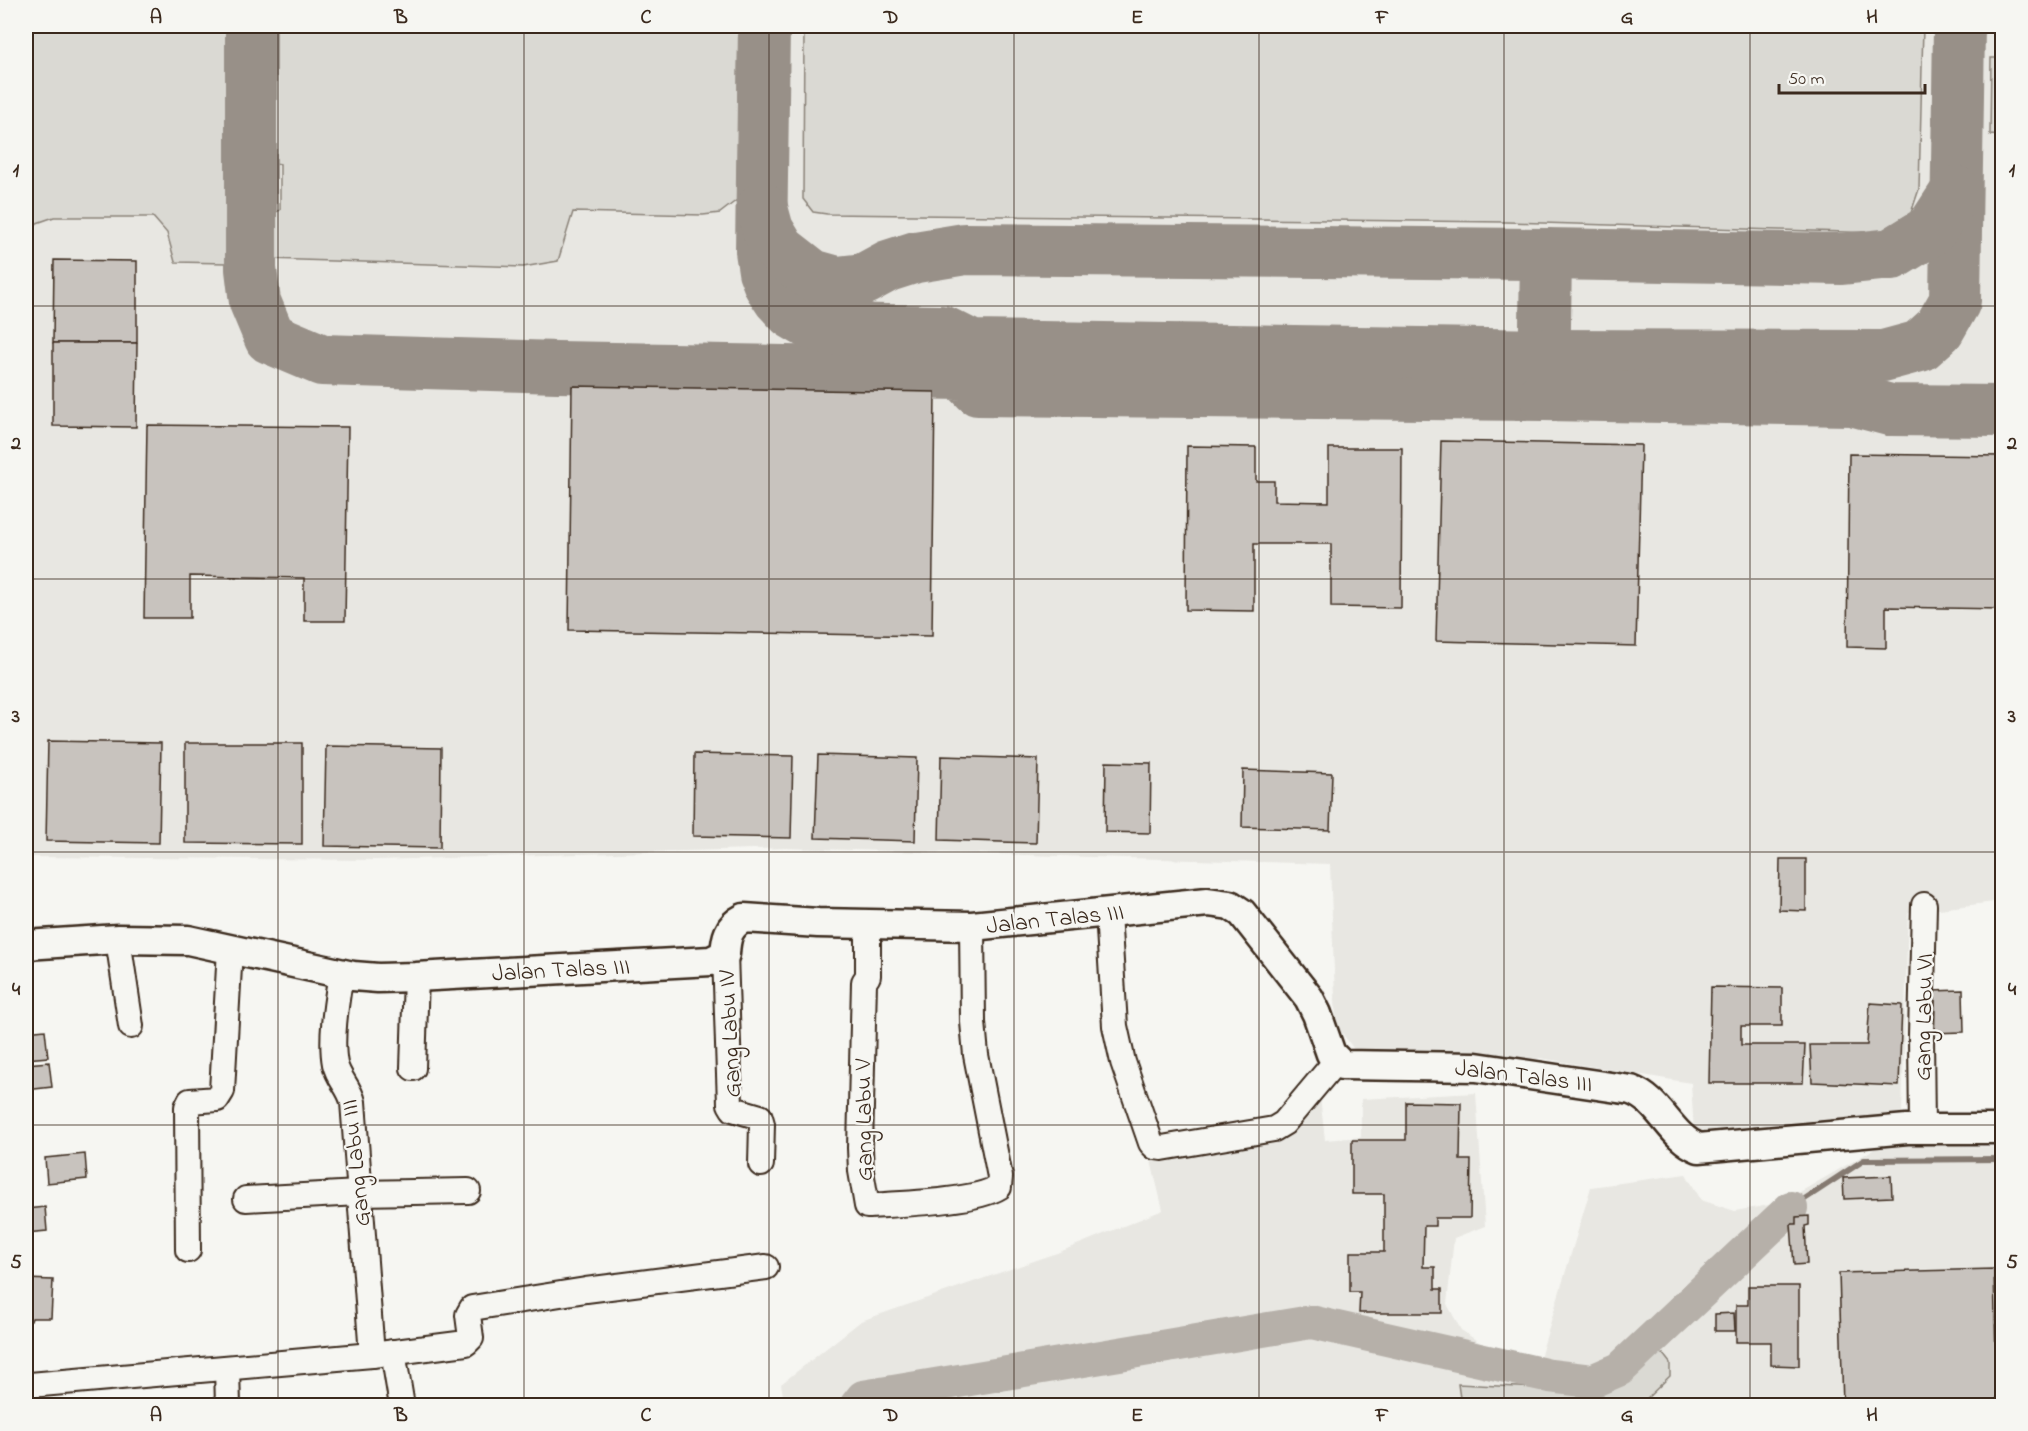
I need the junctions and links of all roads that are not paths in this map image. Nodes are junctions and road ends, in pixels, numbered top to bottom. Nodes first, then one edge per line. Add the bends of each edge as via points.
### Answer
1 (1924, 905) dead end
2 (1108, 913) junction
3 (868, 924) junction
4 (972, 926) junction
5 (118, 939) junction
6 (26, 945) edge
7 (230, 949) junction
8 (725, 954) junction
9 (341, 973) junction
10 (416, 977) junction
11 (131, 1026) dead end
12 (1336, 1061) junction
13 (414, 1068) dead end
14 (1922, 1129) junction
15 (2002, 1129) edge
16 (760, 1164) dead end
17 (468, 1191) dead end
18 (359, 1193) junction
19 (246, 1199) dead end
20 (188, 1250) dead end
21 (766, 1267) dead end
22 (383, 1354) junction
23 (227, 1368) junction
24 (30, 1385) dead end
25 (228, 1406) edge
26 (402, 1406) edge

1 - 14 street, Gang Labu VI
2 - 4 street, Jalan Talas III
2 - 12 street, Jalan Talas III via 1208,902 1236,908 1309,998
2 - 12 street via 1117,1035 1155,1147 1162,1149 1274,1129 1284,1123
3 - 4 street, Jalan Talas III
3 - 4 street, Gang Labu V via 860,1148 867,1206 948,1200 999,1187 976,1055
3 - 8 street, Jalan Talas III via 744,918 728,932
5 - 6 street, Jalan Talas III
5 - 7 street, Jalan Talas III via 188,940
5 - 11 street
7 - 9 street, Jalan Talas III
7 - 20 street via 222,1091 217,1099 190,1101 187,1107
8 - 10 street, Jalan Talas III via 707,962
8 - 16 street, Gang Labu IV via 730,1104 733,1109 760,1117
9 - 10 street, Jalan Talas III via 370,978
9 - 18 street, Gang Labu III via 335,1016 335,1061 353,1102
10 - 13 street
12 - 14 street, Jalan Talas III via 1342,1065 1476,1067 1631,1090 1646,1098 1681,1138 1699,1149
14 - 15 street, Jalan Talas III
17 - 18 street
18 - 19 street
18 - 22 street, Gang Labu III
21 - 22 street via 472,1308 468,1313 469,1342
22 - 23 street
22 - 26 street, Gang Labu III
23 - 24 street
23 - 25 street

